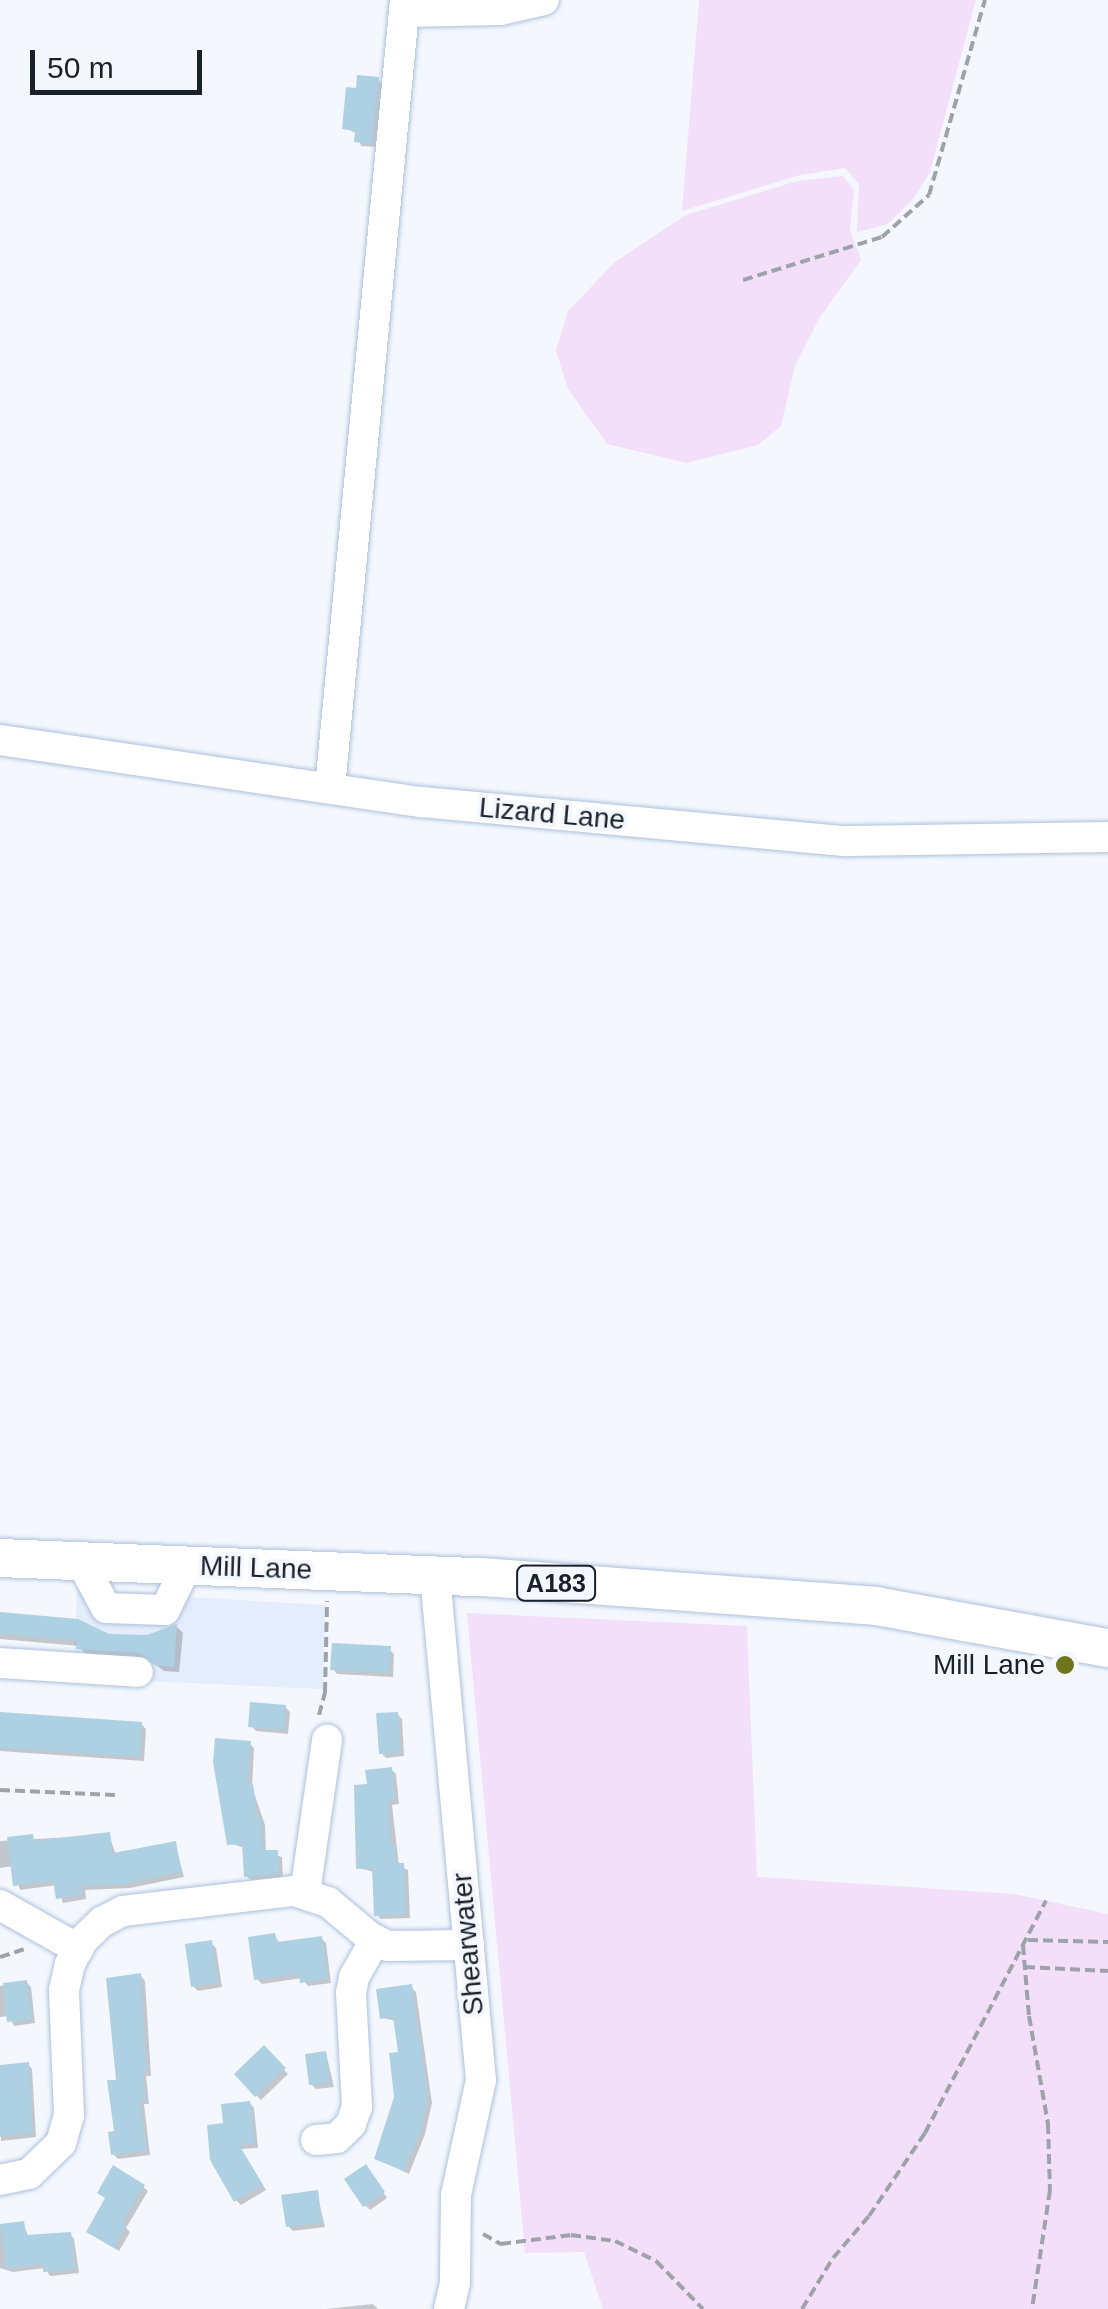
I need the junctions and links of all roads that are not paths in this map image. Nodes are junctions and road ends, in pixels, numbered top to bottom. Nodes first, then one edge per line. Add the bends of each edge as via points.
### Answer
1 (544, 0) edge
2 (405, 6) edge
3 (0, 740) edge
4 (330, 788) junction
5 (1108, 836) edge
6 (0, 1558) edge
7 (435, 1575) junction
8 (1108, 1648) edge
9 (0, 1663) edge
10 (138, 1672) dead end
11 (327, 1740) road end
12 (305, 1893) junction
13 (0, 1905) edge
14 (375, 1940) junction
15 (468, 1944) junction
16 (78, 1949) junction
17 (316, 2140) dead end
18 (0, 2180) edge
19 (449, 2309) edge

1 - 2 street via 483,12
2 - 4 street
3 - 4 street, Lizard Lane
4 - 5 street, Lizard Lane via 846,841
6 - 7 main road, Mill Lane / A183
7 - 8 main road, Mill Lane / A183 via 876,1606
7 - 15 street, Shearwater
9 - 10 street
11 - 12 street
12 - 14 street via 328,1902
12 - 16 street via 123,1911 102,1922
13 - 16 street
14 - 15 street via 403,1948
14 - 17 street via 350,1993 357,2108 337,2138
15 - 19 street, Shearwater via 481,2080 456,2194
16 - 18 street via 64,1990 67,2130 42,2165

